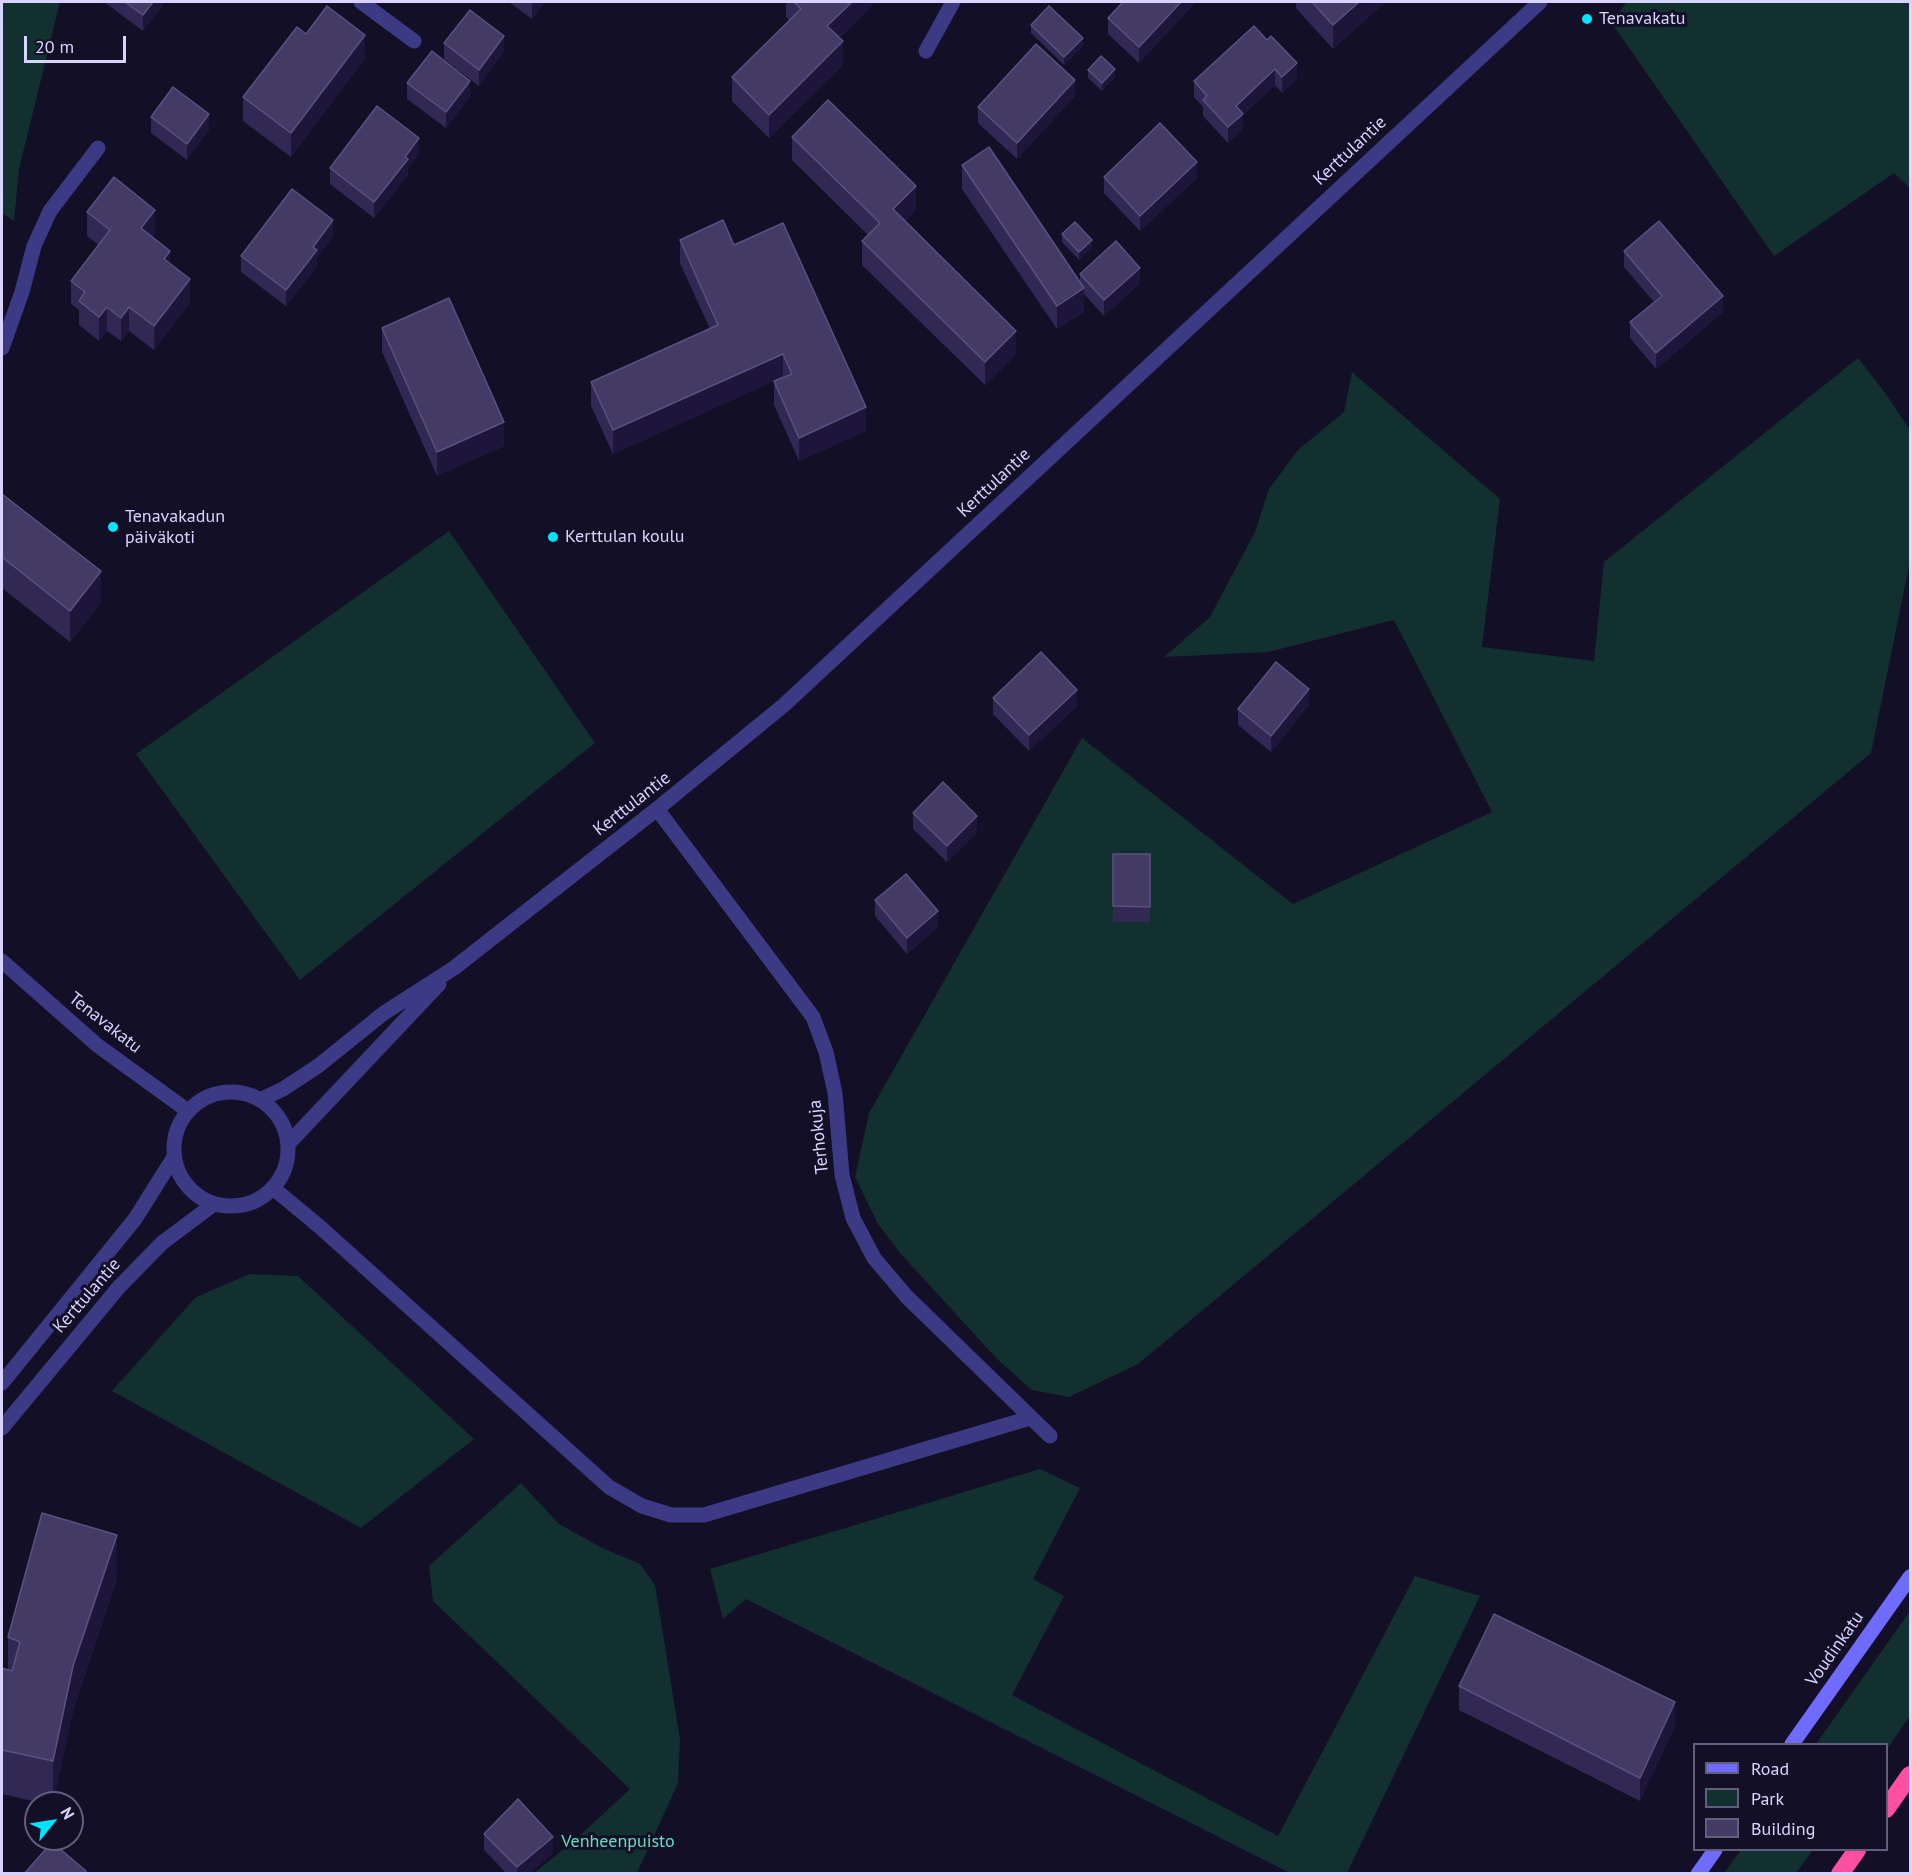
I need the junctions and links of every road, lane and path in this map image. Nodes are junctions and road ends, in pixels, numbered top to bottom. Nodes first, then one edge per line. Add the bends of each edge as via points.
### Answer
1 (361, 2) edge
2 (953, 2) edge
3 (1540, 2) edge
4 (414, 41) dead end
5 (926, 51) dead end
6 (98, 148) dead end
7 (2, 348) edge
8 (657, 809) junction
9 (2, 961) edge
10 (454, 969) junction
11 (260, 1100) junction
12 (188, 1112) junction
13 (288, 1144) junction
14 (174, 1157) junction
15 (273, 1188) junction
16 (214, 1204) junction
17 (2, 1383) edge
18 (1030, 1418) junction
19 (2, 1428) edge
20 (1050, 1436) dead end
21 (1911, 1577) edge
22 (1793, 1743) edge
23 (1911, 1775) edge
24 (1888, 1808) edge
25 (1714, 1851) edge
26 (1856, 1851) edge
27 (1698, 1874) edge
28 (1840, 1874) edge

1 - 4 street
2 - 5 street
3 - 8 street, Kerttulantie via 793,697
6 - 7 street via 50,211 34,246
8 - 10 street, Kerttulantie
8 - 18 street, Terhokuja via 813,1017 835,1093 842,1175 853,1218 874,1258 906,1296
9 - 12 street, Tenavakatu via 97,1045
10 - 11 street, Kerttulantie via 384,1013 318,1066
10 - 13 street, Kerttulantie
11 - 12 street via 225,1092 198,1102
11 - 13 street via 277,1114
12 - 14 street via 174,1141
13 - 15 street via 282,1175
14 - 16 street via 188,1187
14 - 17 street, Kerttulantie via 135,1219
15 - 16 street via 246,1205
15 - 18 street via 609,1487 642,1506 671,1515 704,1515
16 - 19 street, Kerttulantie via 162,1243 119,1287
18 - 20 street, Terhokuja
21 - 22 main road, Voudinkatu
23 - 24 highway
25 - 27 main road
26 - 28 highway

